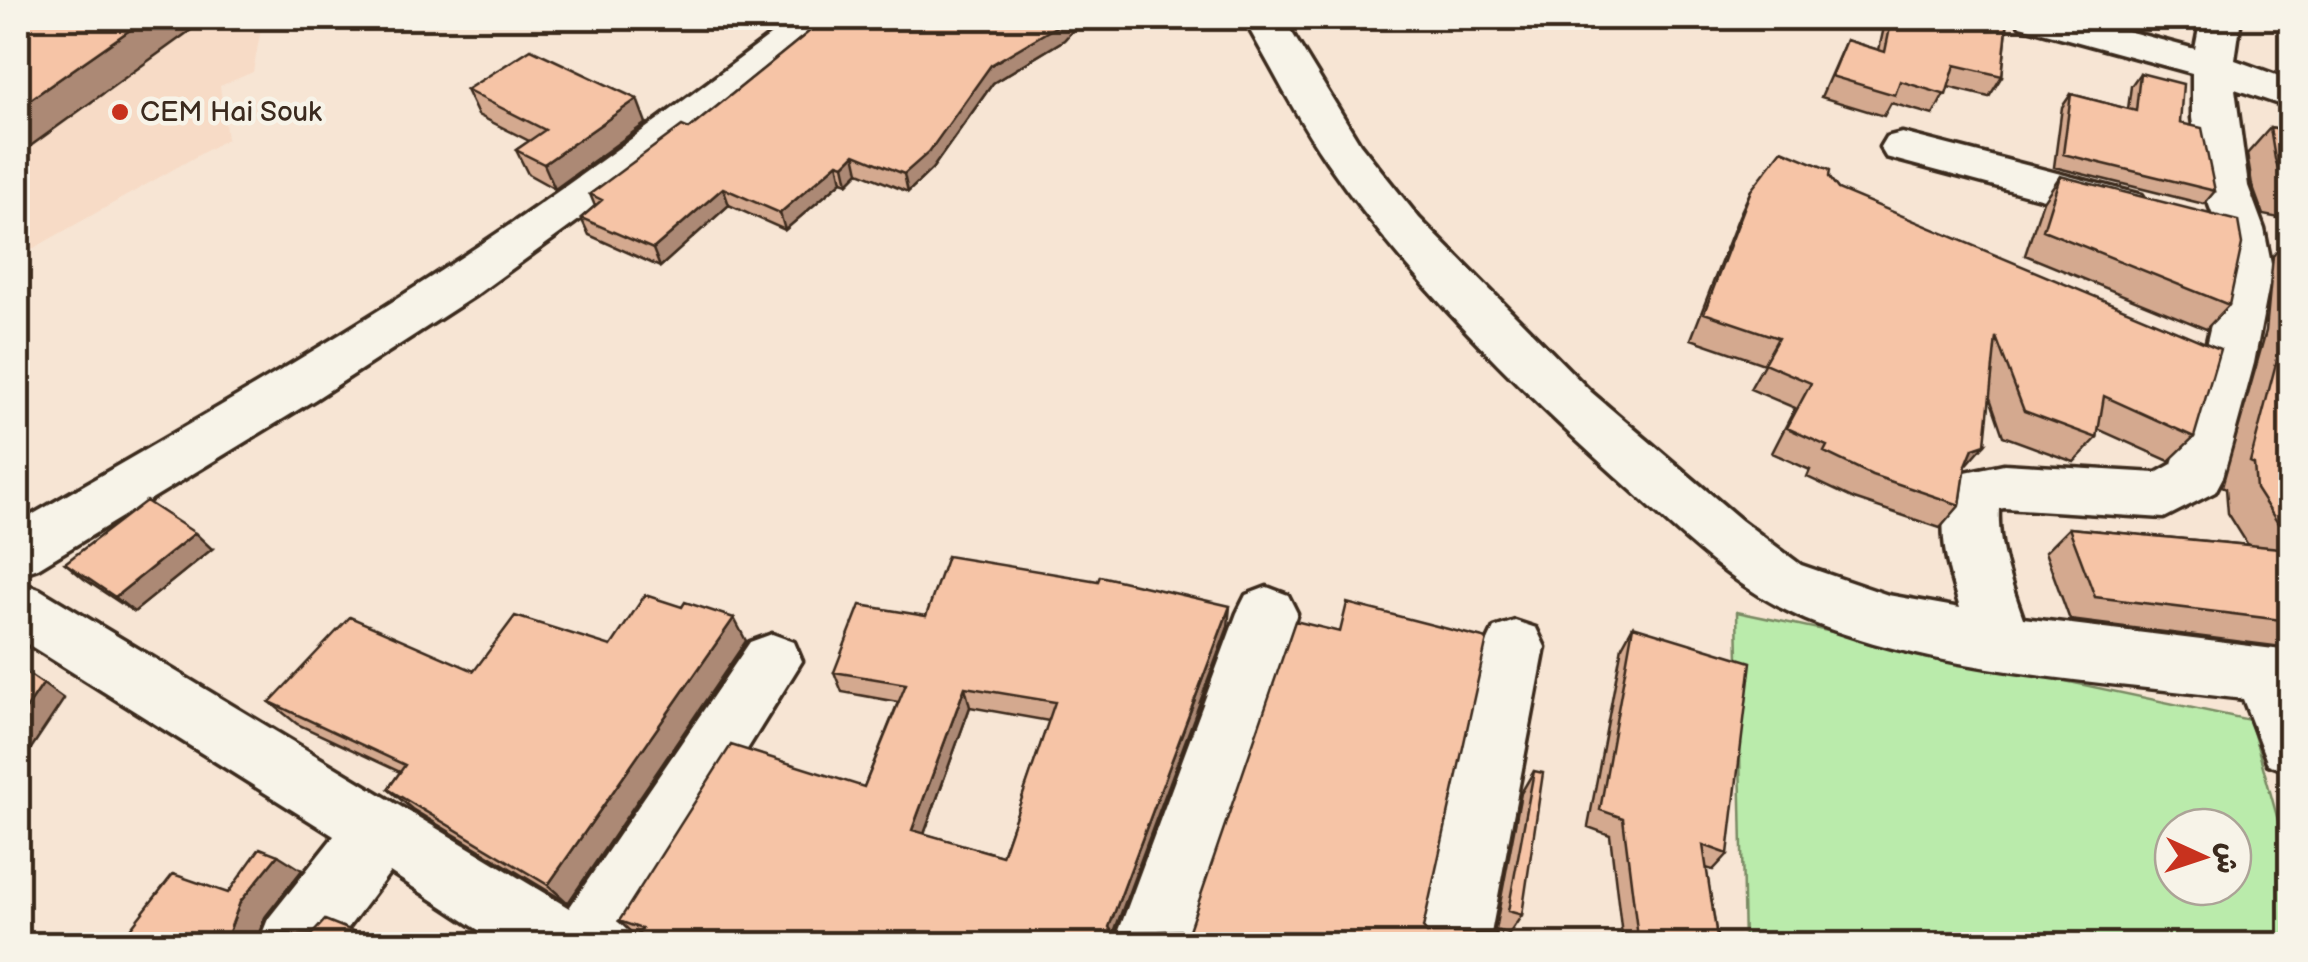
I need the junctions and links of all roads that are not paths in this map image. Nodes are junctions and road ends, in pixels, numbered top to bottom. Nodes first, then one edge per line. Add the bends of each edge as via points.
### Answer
1 (819, 18) edge
2 (1264, 18) edge
3 (2034, 18) edge
4 (2217, 42) edge
5 (2290, 95) edge
6 (1902, 146) dead end
7 (2198, 222) junction
8 (2290, 240) edge
9 (18, 551) edge
10 (18, 607) edge
11 (1266, 612) dead end
12 (2001, 642) junction
13 (1515, 647) dead end
14 (772, 661) dead end
15 (2278, 677) edge
16 (2290, 744) edge
17 (382, 829) junction
18 (292, 944) edge
19 (562, 944) edge
20 (586, 944) edge
21 (1149, 944) edge
22 (1454, 944) edge

1 - 9 street via 458,283
2 - 12 street via 1343,152 1402,229 1572,406 1721,537 1780,582 1837,606
3 - 4 street
4 - 5 street
4 - 7 street via 2214,118 2224,186
6 - 7 street
7 - 8 street
7 - 12 street via 2248,269 2211,357 2196,478 2164,496 1976,490 1968,503 1969,524
10 - 17 street
11 - 21 street
12 - 15 street
13 - 22 street
14 - 20 street
15 - 16 street
17 - 18 street
17 - 19 street

